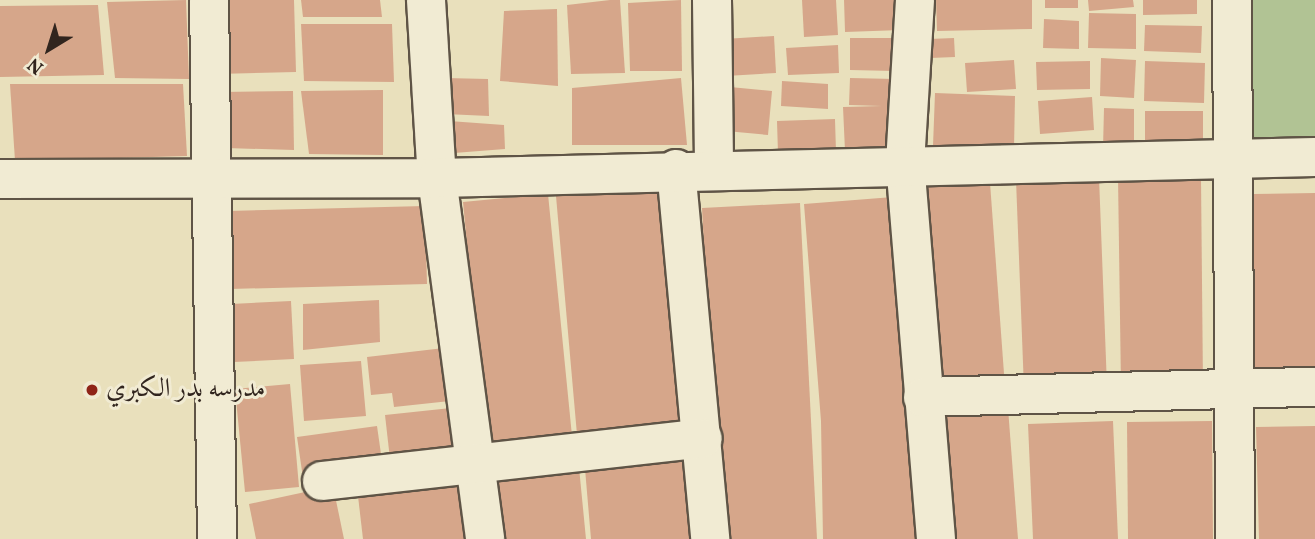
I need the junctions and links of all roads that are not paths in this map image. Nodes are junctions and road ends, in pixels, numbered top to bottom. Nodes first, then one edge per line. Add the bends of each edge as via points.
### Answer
1 (209, 0) edge
2 (426, 0) edge
3 (712, 0) edge
4 (915, 0) edge
5 (1232, 0) edge
6 (1315, 157) edge
7 (1234, 158) junction
8 (905, 162) junction
9 (695, 168) junction
10 (437, 178) junction
11 (0, 179) edge
12 (215, 181) junction
13 (1315, 387) edge
14 (1236, 389) junction
15 (923, 397) junction
16 (703, 438) junction
17 (475, 464) junction
18 (323, 481) dead end
19 (217, 539) edge
20 (485, 539) edge
21 (710, 539) edge
22 (936, 539) edge
23 (1235, 539) edge

1 - 12 street
2 - 10 street
3 - 9 street
4 - 8 street
5 - 7 street
6 - 7 street
7 - 8 street
7 - 14 street
8 - 9 street
8 - 15 street
9 - 10 street
9 - 16 street
10 - 12 street
10 - 17 street
11 - 12 street
12 - 19 street
13 - 14 street
14 - 15 street
14 - 23 street
15 - 22 street
16 - 17 street
16 - 21 street
17 - 18 street
17 - 20 street

